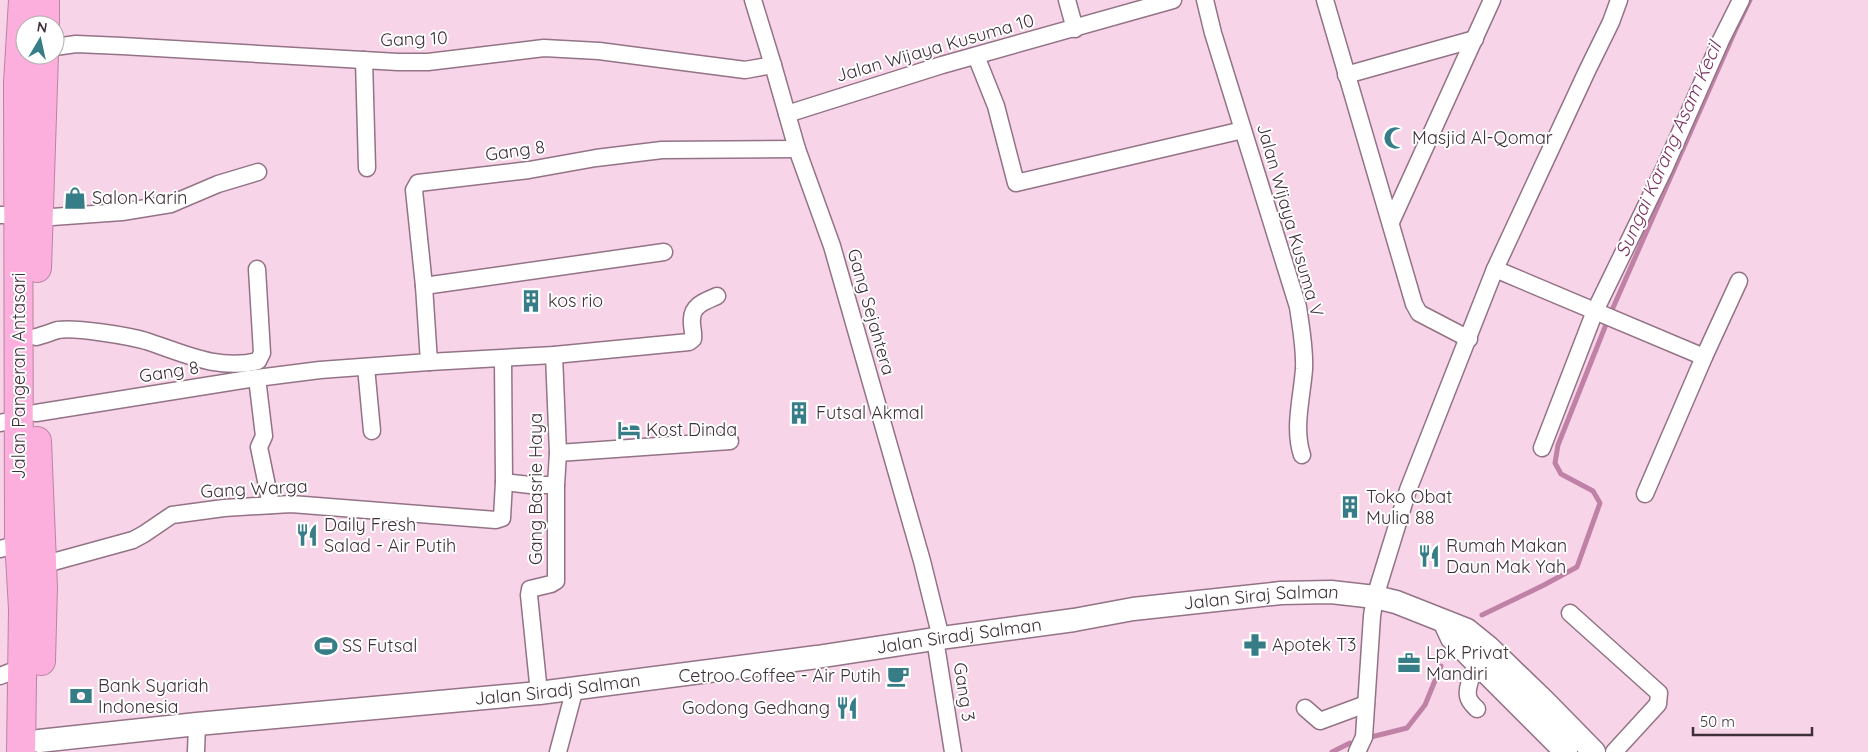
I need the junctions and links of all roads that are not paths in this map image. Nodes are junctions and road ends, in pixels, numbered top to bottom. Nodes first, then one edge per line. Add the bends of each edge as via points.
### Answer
1 (23, 0) edge
2 (45, 0) edge
3 (753, 0) edge
4 (1067, 0) edge
5 (1173, 0) edge
6 (1205, 0) edge
7 (1324, 0) edge
8 (1492, 0) edge
9 (1619, 0) edge
10 (1741, 0) edge
11 (45, 15) edge
12 (1075, 29) junction
13 (1474, 39) junction
14 (65, 46) edge
15 (976, 56) junction
16 (364, 60) junction
17 (36, 65) edge
18 (773, 65) junction
19 (1346, 75) junction
20 (20, 85) edge
21 (787, 114) junction
22 (1243, 130) junction
23 (797, 149) junction
24 (367, 168) dead end
25 (258, 172) dead end
26 (19, 216) edge
27 (1390, 222) junction
28 (664, 252) dead end
29 (1495, 269) junction
30 (257, 270) dead end
31 (1739, 281) dead end
32 (424, 286) junction
33 (9, 294) edge
34 (717, 296) dead end
35 (1595, 312) junction
36 (36, 337) junction
37 (1469, 339) junction
38 (554, 355) junction
39 (1704, 357) junction
40 (503, 359) junction
41 (429, 362) junction
42 (366, 367) junction
43 (257, 378) junction
44 (18, 418) edge
45 (372, 431) dead end
46 (730, 442) dead end
47 (1542, 448) dead end
48 (558, 453) junction
49 (1302, 454) dead end
50 (504, 482) junction
51 (556, 485) junction
52 (1645, 494) dead end
53 (270, 505) junction
54 (10, 546) edge
55 (42, 565) junction
56 (1375, 597) junction
57 (1570, 613) dead end
58 (1074, 620) joint
59 (938, 639) junction
60 (1482, 655) junction
61 (12, 672) edge
62 (575, 688) junction
63 (539, 693) junction
64 (1366, 704) junction
65 (1306, 708) dead end
66 (1477, 709) dead end
67 (197, 724) junction
68 (33, 748) edge
69 (196, 752) edge
70 (558, 752) edge
71 (953, 752) edge
72 (1357, 752) edge
73 (1566, 752) edge
74 (1594, 752) edge
75 (1614, 752) edge

1 - 20 highway, Jalan Pangeran Antasari
2 - 11 highway
3 - 18 street, Gang Sejahtera
4 - 12 street
5 - 12 street, Jalan Wijaya Kusuma 10
6 - 22 street, Jalan Wijaya Kusuma V
7 - 19 street
8 - 13 street
9 - 29 street
10 - 35 street
12 - 15 street, Jalan Wijaya Kusuma 10
13 - 19 street
13 - 27 street
14 - 16 street, Gang 10
15 - 21 street, Jalan Wijaya Kusuma 10
15 - 22 street via 996,106 1016,183
16 - 18 street, Gang 10 via 428,62 544,48 592,50 745,70
16 - 24 street
17 - 20 highway, Jalan Pangeran Antasari
18 - 21 street, Gang Sejahtera
19 - 27 street
20 - 26 highway, Jalan Pangeran Antasari
21 - 23 street, Gang Sejahtera
22 - 49 street, Jalan Wijaya Kusuma V via 1298,307 1304,341 1298,437
23 - 32 street, Gang 8 via 662,150 418,183 414,190
23 - 59 street, Gang Sejahtera via 832,246 922,561
25 - 26 street via 218,184 171,204 122,212
26 - 33 highway, Jalan Pangeran Antasari
26 - 36 highway, Jalan Pangeran Antasari
27 - 37 street via 1416,310
28 - 32 street
29 - 35 street
29 - 37 street
30 - 36 street via 262,353 258,361 248,364 215,363 145,340 106,333 60,330
31 - 39 street
32 - 41 street, Gang 8
33 - 44 highway, Jalan Pangeran Antasari
34 - 38 street, Gang 8 via 694,310 693,339 689,342
35 - 39 street
35 - 47 street
36 - 44 highway, Jalan Pangeran Antasari
37 - 56 street via 1408,490
38 - 40 street, Gang 8
38 - 48 street, Gang Basrie Haya
39 - 52 street
40 - 41 street, Gang 8
40 - 50 street
41 - 42 street, Gang 8
42 - 43 street, Gang 8
42 - 45 street
43 - 44 street, Gang 8
43 - 53 street via 264,436 259,447
44 - 54 highway, Jalan Pangeran Antasari
44 - 55 highway, Jalan Pangeran Antasari
46 - 48 street
48 - 51 street, Gang Basrie Haya
50 - 51 street
50 - 53 street, Gang Warga via 502,518 496,520
51 - 63 street, Gang Basrie Haya via 556,580 530,589 529,594
53 - 55 street, Gang Warga via 172,515 133,540
54 - 61 highway, Jalan Pangeran Antasari via 23,609
55 - 68 highway, Jalan Pangeran Antasari
56 - 58 street, Jalan Siraj Salman via 1331,592 1281,593 1142,608
56 - 60 street, Jalan Siraj Salman via 1467,630
56 - 64 street
57 - 75 street via 1658,693 1658,704
58 - 59 street, Jalan Siradj Salman
59 - 62 street, Jalan Siradj Salman
59 - 71 street, Gang 3
60 - 66 street via 1467,693
60 - 73 street, Jalan Siraj Salman
60 - 74 street, Jalan Siraj Salman via 1545,702
61 - 68 highway, Jalan Pangeran Antasari
62 - 63 street, Jalan Siradj Salman
62 - 70 street
63 - 67 street, Jalan Siradj Salman
64 - 65 street via 1320,721
64 - 72 street via 1364,737
67 - 68 street, Jalan Siradj Salman
67 - 69 street

